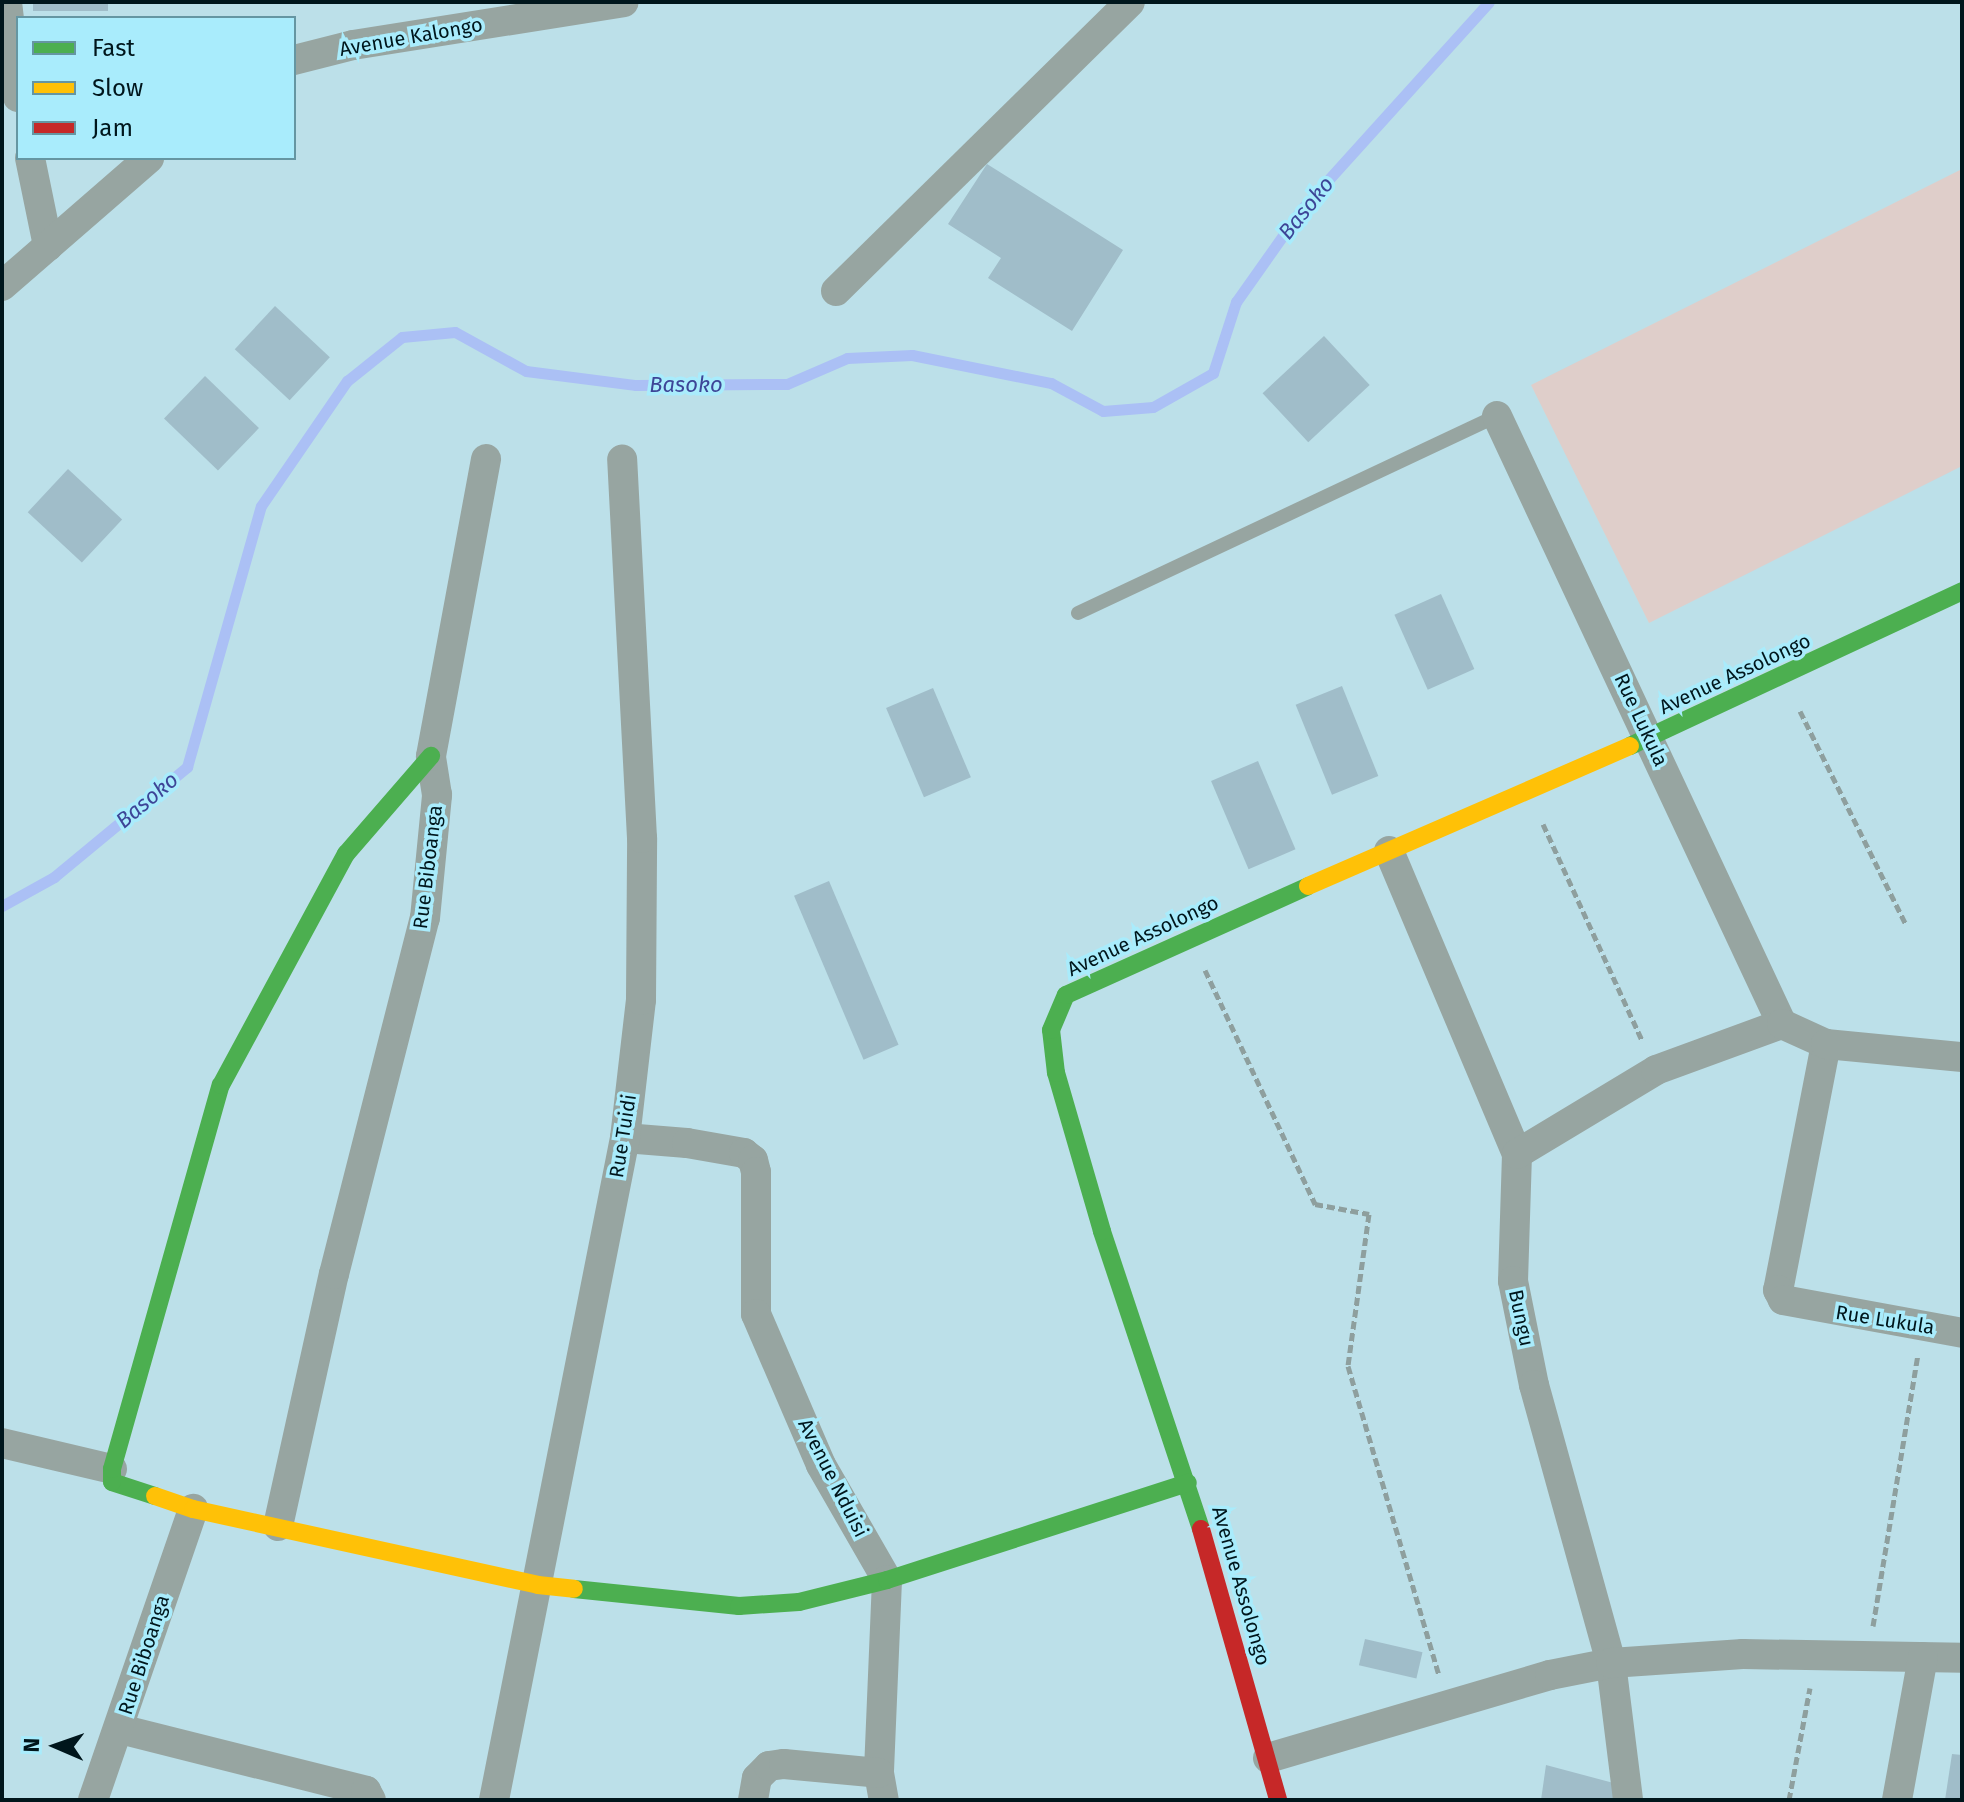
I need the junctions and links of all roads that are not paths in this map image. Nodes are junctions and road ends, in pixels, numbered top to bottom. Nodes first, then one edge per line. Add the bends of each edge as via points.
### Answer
1 (7, 2) edge
2 (624, 2) edge
3 (1130, 2) edge
4 (296, 59) edge
5 (16, 80) edge
6 (30, 160) edge
7 (147, 160) edge
8 (48, 246) junction
9 (2, 286) edge
10 (836, 291) dead end
11 (1497, 416) joint
12 (486, 459) dead end
13 (622, 460) dead end
14 (1961, 596) edge
15 (1078, 613) dead end
16 (1650, 738) junction
17 (431, 756) junction
18 (1389, 851) junction
19 (1782, 1024) junction
20 (1826, 1044) junction
21 (1962, 1057) edge
22 (625, 1138) junction
23 (1517, 1154) junction
24 (1962, 1333) edge
25 (2, 1443) edge
26 (112, 1476) junction
27 (1188, 1483) junction
28 (193, 1509) junction
29 (278, 1526) junction
30 (887, 1580) junction
31 (538, 1585) junction
32 (1923, 1657) junction
33 (1962, 1658) edge
34 (1611, 1663) junction
35 (120, 1729) junction
36 (1268, 1758) junction
37 (881, 1786) edge
38 (93, 1800) edge
39 (371, 1800) edge
40 (494, 1800) edge
41 (753, 1800) edge
42 (1278, 1800) edge
43 (1628, 1800) edge
44 (1897, 1800) edge

1 - 5 street
2 - 4 street, Avenue Kalongo via 353,45
3 - 10 street
6 - 8 street
7 - 8 street
8 - 9 street
11 - 15 lane
11 - 16 street, Rue Lukula
12 - 17 street
13 - 22 street, Rue Tuidi via 642,838 641,1000
14 - 16 street, Avenue Assolongo
16 - 18 street, Avenue Assolongo
16 - 19 street, Rue Lukula
17 - 26 street, Rue Biboanga via 346,854 221,1085
17 - 29 street, Rue Biboanga via 437,795 425,918 334,1274
18 - 23 street, Bungu
18 - 27 street, Avenue Assolongo via 1066,995 1051,1030 1051,1049 1102,1231
19 - 20 street
19 - 23 street via 1656,1070
20 - 21 street
20 - 24 street, Rue Lukula via 1778,1290 1783,1300 1798,1305
22 - 30 street, Avenue Nduisi via 687,1143 744,1153 753,1160 756,1314 821,1465
22 - 31 street, Rue Tuidi
23 - 34 street, Bungu via 1513,1281 1534,1385
25 - 26 street
26 - 28 street
27 - 30 street
27 - 36 street, Avenue Assolongo
28 - 29 street
28 - 35 street, Rue Biboanga
29 - 31 street
30 - 31 street via 770,1605 739,1606
30 - 37 street
31 - 40 street, Rue Tuidi
32 - 33 street
32 - 34 street via 1743,1654
32 - 44 street
34 - 36 street via 1447,1703
34 - 43 street, Bungu
35 - 38 street, Rue Biboanga
35 - 39 street via 366,1791
36 - 42 street, Avenue Assolongo
37 - 41 street via 769,1766 757,1778

